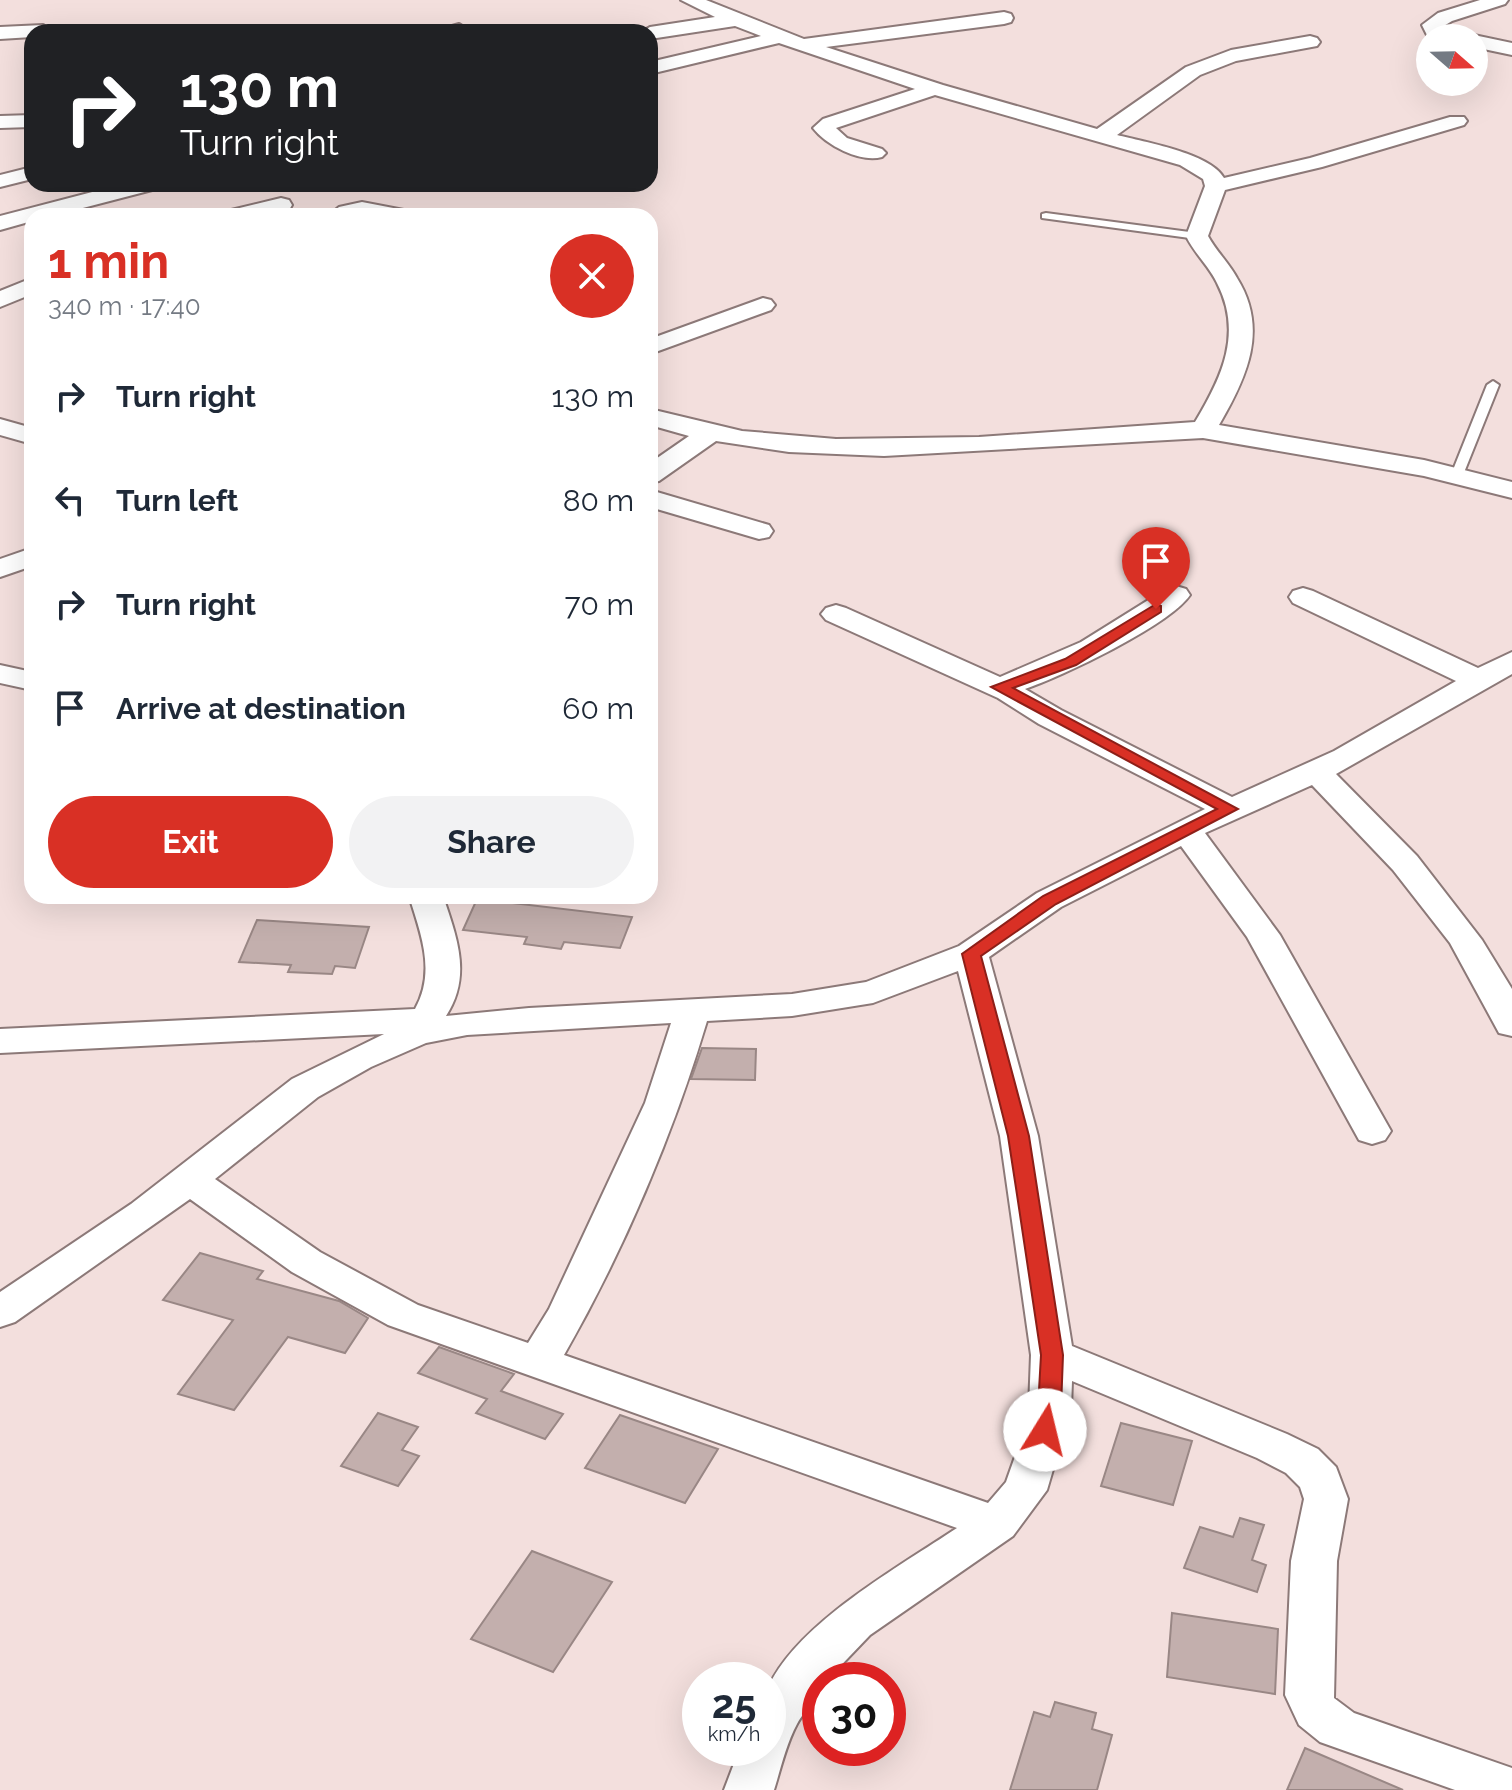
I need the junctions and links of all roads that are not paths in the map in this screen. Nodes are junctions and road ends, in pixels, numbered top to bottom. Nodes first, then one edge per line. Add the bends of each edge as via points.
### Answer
1 (690, 0) edge
2 (1499, 0) edge
3 (1004, 18) dead end
4 (735, 20) junction
5 (1433, 24) edge
6 (24, 32) edge
7 (658, 32) edge
8 (0, 33) edge
9 (776, 38) junction
10 (1310, 42) dead end
11 (1488, 44) edge
12 (798, 45) junction
13 (1512, 49) edge
14 (658, 66) edge
15 (935, 89) junction
16 (24, 121) edge
17 (1457, 121) dead end
18 (0, 122) edge
19 (1100, 137) junction
20 (875, 153) dead end
21 (1216, 186) junction
22 (118, 192) edge
23 (281, 205) dead end
24 (57, 208) edge
25 (268, 208) edge
26 (1046, 216) dead end
27 (24, 217) edge
28 (0, 223) edge
29 (1197, 236) junction
30 (24, 289) edge
31 (0, 301) edge
32 (763, 305) dead end
33 (24, 310) edge
34 (658, 344) edge
35 (1493, 385) dead end
36 (658, 419) edge
37 (0, 427) edge
38 (1203, 430) junction
39 (24, 434) edge
40 (709, 434) junction
41 (658, 469) edge
42 (1457, 475) junction
43 (1512, 490) edge
44 (658, 500) edge
45 (759, 531) dead end
46 (24, 559) edge
47 (0, 569) edge
48 (1176, 595) dead end
49 (1303, 597) dead end
50 (836, 614) dead end
51 (1512, 661) edge
52 (0, 674) edge
53 (24, 679) edge
54 (1477, 679) junction
55 (999, 687) junction
56 (1316, 771) junction
57 (1230, 809) junction
58 (1186, 830) junction
59 (428, 904) edge
60 (971, 954) junction
61 (692, 1012) junction
62 (1512, 1025) edge
63 (421, 1027) junction
64 (0, 1041) edge
65 (1372, 1131) dead end
66 (189, 1179) junction
67 (0, 1312) edge
68 (1052, 1355) junction
69 (538, 1363) junction
70 (997, 1524) junction
71 (786, 1701) edge
72 (758, 1766) edge
73 (1512, 1789) edge
74 (749, 1790) edge

1 - 4 street
2 - 5 street
3 - 12 street
4 - 7 street
4 - 9 street
6 - 8 street
9 - 12 street
9 - 14 street
10 - 19 street via 1231,56 1193,71
11 - 13 street
12 - 15 street
15 - 19 street
15 - 20 street via 823,128 840,142
16 - 18 street
17 - 21 street
19 - 21 street via 1187,161 1213,176
21 - 29 street
22 - 24 street
23 - 25 street
26 - 29 lane
27 - 28 street
29 - 38 street via 1228,280 1245,327 1242,356
30 - 31 street
31 - 33 street
32 - 34 street
35 - 42 lane
36 - 40 street
37 - 39 street
38 - 40 street via 850,448
38 - 42 street
40 - 41 street
42 - 43 street
44 - 45 street
46 - 47 street
48 - 55 street via 1071,662
49 - 54 street
50 - 55 street
51 - 54 street
52 - 53 street
54 - 56 street
55 - 57 street
56 - 57 street
56 - 62 street via 1405,863 1465,940
57 - 58 street
58 - 60 street via 1049,900
58 - 65 street via 1263,935
59 - 63 street via 444,974 442,991
60 - 61 street via 873,992 792,1005
60 - 68 street via 1019,1136
61 - 63 street
61 - 69 street via 664,1103 569,1310
63 - 64 street
63 - 66 street via 305,1088
66 - 67 street
66 - 69 street via 306,1262 403,1315
68 - 70 street via 1050,1408 1039,1451 1025,1490
68 - 73 street via 1302,1461 1320,1479 1326,1499 1314,1561 1309,1695 1316,1711 1337,1728
69 - 70 street
70 - 71 street via 853,1622 814,1661
72 - 74 street

